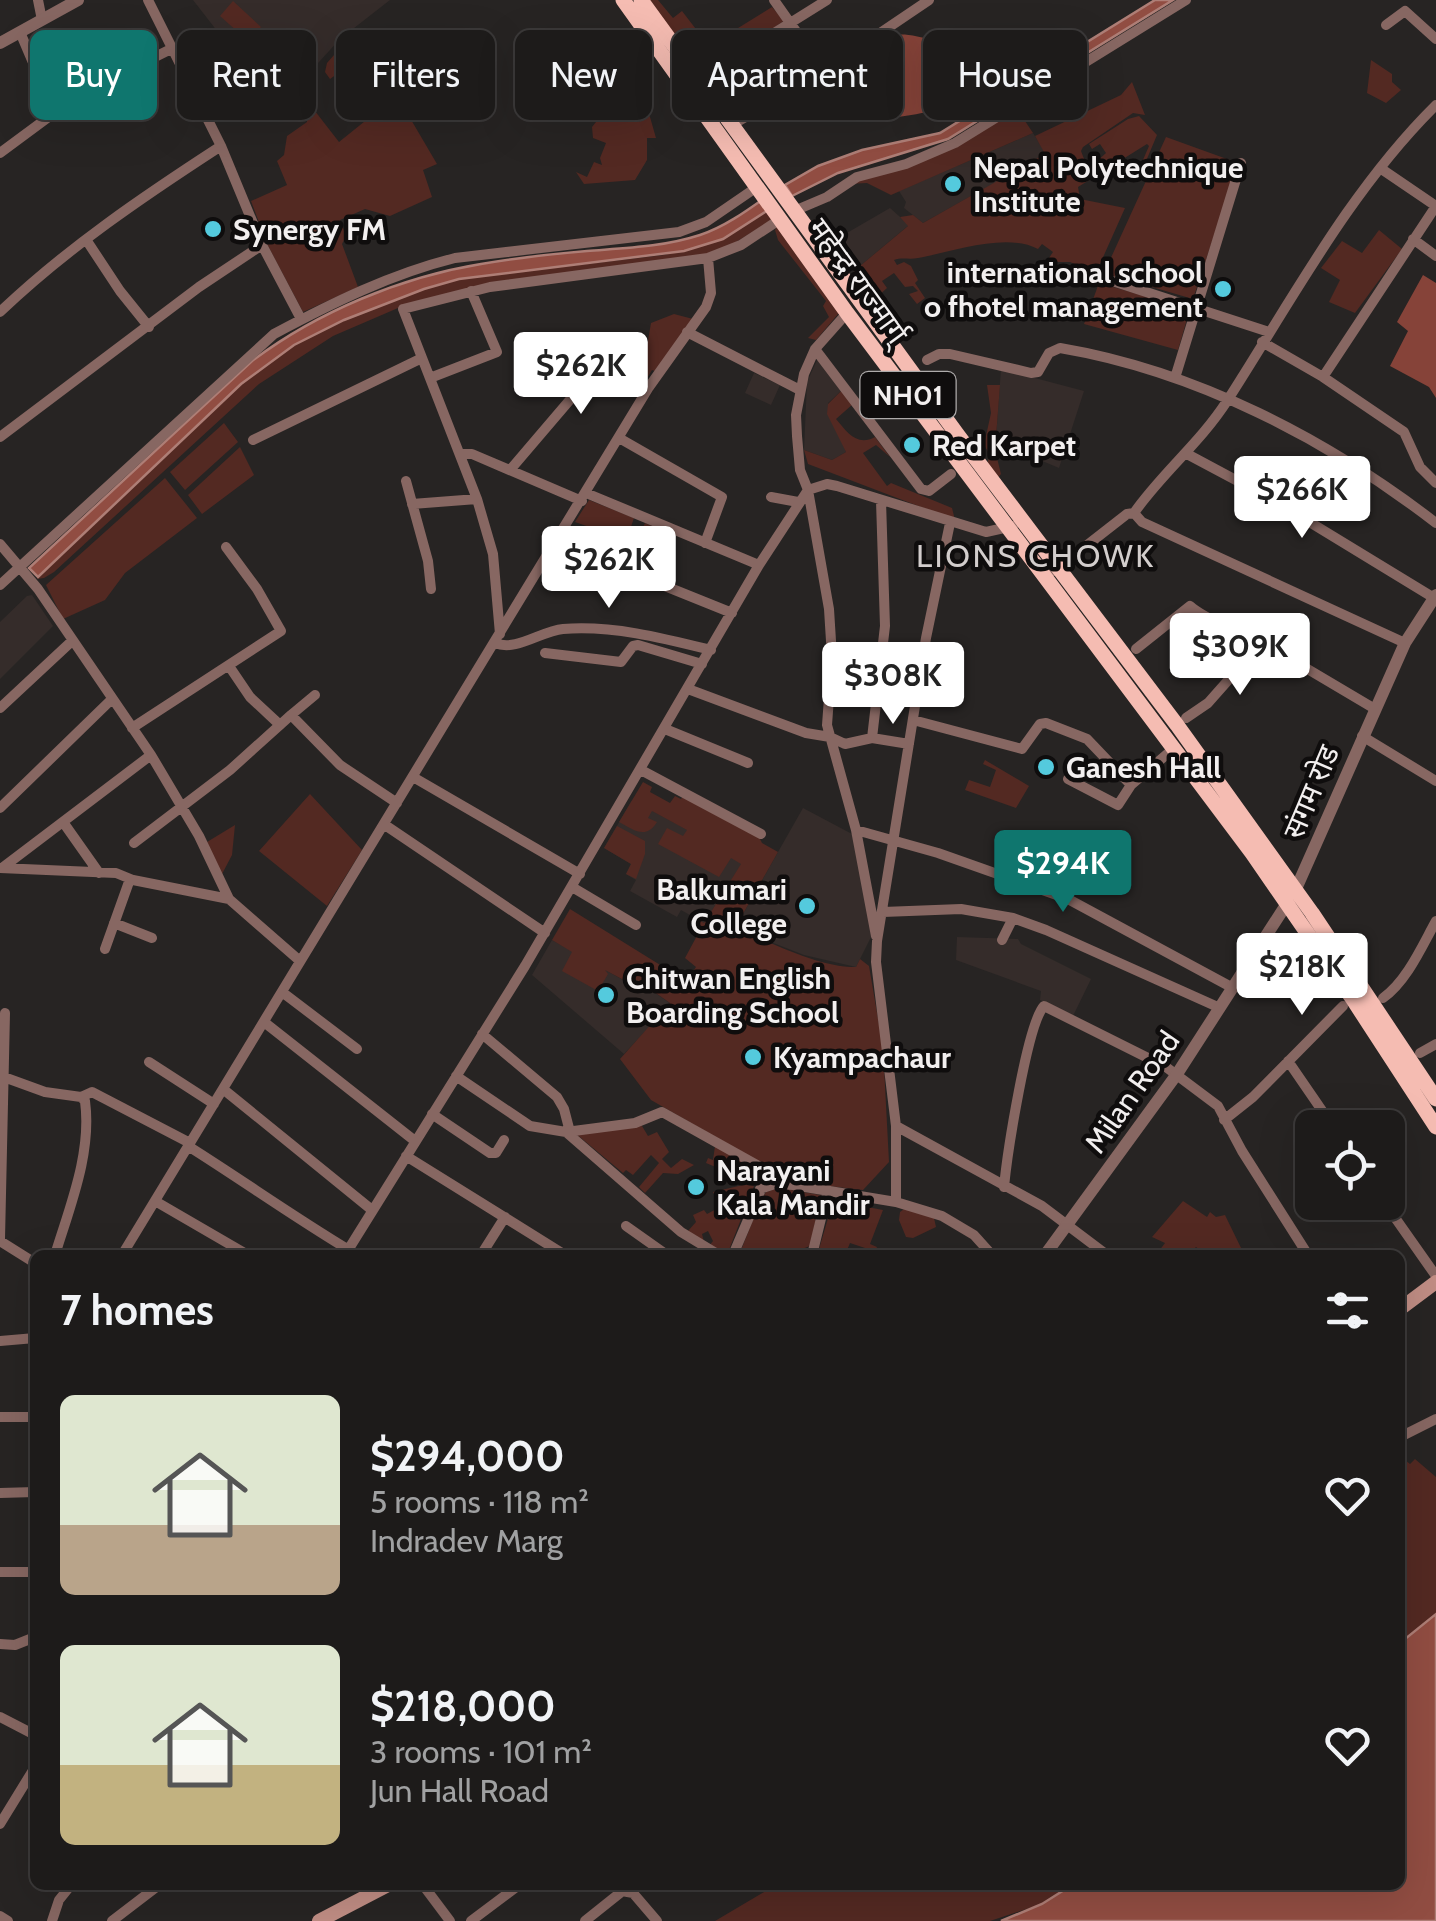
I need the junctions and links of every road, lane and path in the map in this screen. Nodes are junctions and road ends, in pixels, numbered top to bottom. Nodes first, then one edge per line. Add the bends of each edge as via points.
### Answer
1 (38, 0) edge
2 (78, 0) edge
3 (148, 0) edge
4 (624, 0) edge
5 (641, 0) edge
6 (774, 0) edge
7 (826, 0) edge
8 (929, 0) edge
9 (1186, 0) edge
10 (42, 20) junction
11 (791, 23) junction
12 (1386, 25) dead end
13 (780, 30) edge
14 (796, 30) edge
15 (885, 30) edge
16 (20, 32) junction
17 (672, 34) edge
18 (1436, 40) edge
19 (0, 43) edge
20 (171, 48) junction
21 (157, 55) edge
22 (30, 56) edge
23 (1435, 108) edge
24 (44, 120) edge
25 (728, 120) edge
26 (741, 120) edge
27 (732, 125) junction
28 (221, 146) junction
29 (0, 154) edge
30 (1241, 163) dead end
31 (1380, 168) junction
32 (758, 190) junction
33 (1436, 206) edge
34 (792, 208) junction
35 (777, 217) junction
36 (1412, 239) junction
37 (87, 241) junction
38 (262, 245) junction
39 (1436, 256) edge
40 (708, 258) junction
41 (1097, 276) dead end
42 (471, 291) junction
43 (1195, 306) junction
44 (0, 312) edge
45 (847, 313) junction
46 (301, 320) junction
47 (150, 327) junction
48 (687, 332) junction
49 (1265, 337) junction
50 (621, 340) dead end
51 (816, 349) junction
52 (422, 358) junction
53 (927, 360) dead end
54 (1323, 377) junction
55 (430, 378) junction
56 (1176, 378) junction
57 (800, 390) junction
58 (1228, 400) junction
59 (0, 438) edge
60 (619, 438) junction
61 (252, 440) dead end
62 (462, 454) junction
63 (1187, 454) junction
64 (510, 470) junction
65 (951, 474) dead end
66 (406, 481) dead end
67 (1436, 483) edge
68 (808, 490) junction
69 (584, 497) junction
70 (772, 497) dead end
71 (477, 499) junction
72 (881, 500) junction
73 (798, 502) junction
74 (412, 504) junction
75 (1134, 513) junction
76 (950, 523) junction
77 (1436, 523) edge
78 (1015, 524) junction
79 (705, 542) junction
80 (0, 544) edge
81 (226, 546) dead end
82 (550, 552) junction
83 (759, 566) junction
84 (21, 567) junction
85 (1052, 573) junction
86 (0, 585) edge
87 (431, 589) dead end
88 (1435, 596) edge
89 (732, 613) junction
90 (498, 639) junction
91 (72, 642) junction
92 (1260, 644) junction
93 (1405, 644) junction
94 (711, 650) junction
95 (1136, 650) dead end
96 (545, 653) dead end
97 (702, 664) junction
98 (229, 666) junction
99 (688, 689) junction
100 (316, 695) dead end
101 (112, 699) junction
102 (0, 708) edge
103 (1374, 709) junction
104 (291, 715) junction
105 (1186, 718) dead end
106 (913, 720) junction
107 (280, 725) junction
108 (132, 728) junction
109 (665, 729) junction
110 (1362, 736) junction
111 (830, 737) junction
112 (872, 738) junction
113 (910, 744) junction
114 (1173, 749) junction
115 (151, 755) junction
116 (748, 763) dead end
117 (641, 770) junction
118 (413, 777) junction
119 (1068, 779) dead end
120 (1436, 782) edge
121 (1131, 785) junction
122 (398, 803) junction
123 (182, 807) junction
124 (0, 808) edge
125 (63, 822) junction
126 (384, 826) junction
127 (856, 830) junction
128 (760, 834) dead end
129 (894, 840) junction
130 (134, 843) dead end
131 (0, 868) edge
132 (99, 873) junction
133 (580, 874) junction
134 (130, 879) junction
135 (572, 887) junction
136 (1291, 897) junction
137 (229, 899) junction
138 (883, 912) junction
139 (1013, 918) junction
140 (114, 924) junction
141 (636, 925) dead end
142 (1435, 925) edge
143 (545, 933) junction
144 (152, 938) dead end
145 (1002, 940) dead end
146 (877, 942) junction
147 (104, 949) dead end
148 (300, 961) junction
149 (1232, 988) junction
150 (282, 992) junction
151 (1383, 998) dead end
152 (1343, 1006) dead end
153 (1220, 1008) junction
154 (5, 1013) dead end
155 (264, 1022) junction
156 (482, 1034) junction
157 (1436, 1044) edge
158 (357, 1049) dead end
159 (1420, 1054) dead end
160 (149, 1062) dead end
161 (1288, 1062) junction
162 (1177, 1074) junction
163 (1, 1076) edge
164 (456, 1076) junction
165 (223, 1089) junction
166 (81, 1097) junction
167 (1436, 1099) edge
168 (214, 1104) junction
169 (1321, 1110) edge
170 (432, 1114) junction
171 (1224, 1120) junction
172 (896, 1126) junction
173 (1436, 1128) edge
174 (568, 1132) junction
175 (504, 1140) dead end
176 (416, 1141) junction
177 (189, 1144) junction
178 (406, 1156) junction
179 (770, 1170) junction
180 (793, 1186) junction
181 (1004, 1187) junction
182 (760, 1189) junction
183 (828, 1190) junction
184 (155, 1201) junction
185 (896, 1202) junction
186 (372, 1210) junction
187 (505, 1217) junction
188 (1396, 1220) edge
189 (1069, 1224) junction
190 (626, 1226) dead end
191 (0, 1240) edge
192 (57, 1250) edge
193 (125, 1250) edge
194 (239, 1250) edge
195 (344, 1250) edge
196 (348, 1250) edge
197 (484, 1250) edge
198 (557, 1250) edge
199 (661, 1250) edge
200 (712, 1250) edge
201 (735, 1250) edge
202 (812, 1250) edge
203 (987, 1250) edge
204 (1049, 1250) edge
205 (1101, 1250) edge
206 (1305, 1250) edge
207 (30, 1261) edge
208 (1436, 1279) edge
209 (1405, 1305) edge
210 (30, 1338) edge
211 (0, 1341) edge
212 (0, 1417) edge
213 (30, 1417) edge
214 (1436, 1419) edge
215 (1405, 1435) edge
216 (30, 1492) edge
217 (0, 1493) edge
218 (0, 1572) edge
219 (30, 1572) edge
220 (30, 1639) edge
221 (0, 1644) edge
222 (0, 1717) edge
223 (30, 1732) edge
224 (30, 1775) edge
225 (0, 1824) edge
226 (66, 1890) edge
227 (152, 1890) edge
228 (378, 1890) edge
229 (427, 1890) edge
230 (511, 1890) edge
231 (620, 1890) edge
232 (628, 1890) edge
233 (0, 1916) edge
234 (8, 1921) edge
235 (52, 1921) edge
236 (112, 1921) edge
237 (318, 1921) edge
238 (450, 1921) edge
239 (471, 1921) edge
240 (585, 1921) edge
241 (657, 1921) edge

1 - 10 street
2 - 10 street
3 - 20 street
4 - 32 highway, महेन्द्र राज्मार्ग् / NH01
5 - 17 highway, महेन्द्र राज्मार्ग् / NH01
6 - 11 street
7 - 11 street
8 - 15 street
9 - 34 street via 955,144
10 - 16 street
11 - 13 street
11 - 14 street
12 - 18 street via 1405,11
16 - 19 street
16 - 22 street
20 - 21 street
20 - 28 street
23 - 31 street
24 - 29 street
25 - 27 highway, महेन्द्र राज्मार्ग् / NH01
26 - 27 street
27 - 34 highway, महेन्द्र राज्मार्ग् / NH01
28 - 37 street
28 - 38 street
30 - 43 street
31 - 33 street
31 - 49 street
32 - 35 highway, महेन्द्र राज्मार्ग् / NH01
32 - 46 street via 679,232 456,258 364,289
33 - 36 street
34 - 78 highway, महेन्द्र राज्मार्ग् / NH01
35 - 40 street via 741,245
35 - 45 highway, महेन्द्र राज्मार्ग् / NH01
36 - 39 street
36 - 54 street
37 - 44 street
37 - 47 street
38 - 46 street
38 - 47 street
40 - 42 street
40 - 48 street via 710,300
41 - 43 street
42 - 52 street via 403,308
42 - 55 street via 497,352
43 - 49 street
43 - 56 street
45 - 51 street
45 - 78 highway, महेन्द्र राज्मार्ग् / NH01
46 - 84 street via 274,334
47 - 59 street
48 - 57 street
48 - 60 street
49 - 54 street
49 - 58 street
50 - 64 street
51 - 57 street
51 - 65 street via 921,490 930,491
52 - 55 street
52 - 61 street
53 - 56 street via 950,354 1031,373 1060,348
54 - 67 street via 1404,432 1420,467
55 - 62 street
56 - 58 street
57 - 68 street via 797,436
58 - 63 street
58 - 77 street via 1293,430
60 - 69 street
60 - 79 street via 722,497
62 - 64 street
62 - 71 street
63 - 75 street
63 - 88 street
64 - 69 street
66 - 74 street
68 - 72 street via 826,484
68 - 73 street
68 - 111 street via 832,640
69 - 79 street
69 - 82 street
70 - 73 street
71 - 74 street
71 - 90 street via 493,554
72 - 76 street
72 - 112 street via 885,626
73 - 83 street
74 - 87 street
75 - 85 street
75 - 93 street
76 - 78 street via 986,532
76 - 106 street
78 - 85 highway, महेन्द्र राज्मार्ग् / NH01
79 - 83 street
80 - 84 street
81 - 98 street via 281,631
82 - 89 street via 646,578
82 - 90 street
83 - 89 street
84 - 86 street
84 - 91 street
85 - 114 highway, महेन्द्र राज्मार्ग् / NH01
85 - 136 highway, महेन्द्र राज्मार्ग् / NH01 via 1177,725
88 - 93 street, संगम रोड
89 - 94 street
90 - 94 street via 508,646 581,629
90 - 118 street
91 - 101 street
91 - 102 street
92 - 95 street via 1190,606
92 - 103 street
92 - 105 street
93 - 103 street, संगम रोड
94 - 97 street
96 - 97 street via 621,662 638,645
97 - 99 street
98 - 107 street
98 - 108 street
99 - 109 street
99 - 111 street
100 - 104 street
101 - 108 street
101 - 124 street
103 - 110 street, संगम रोड
104 - 107 street
104 - 122 street via 340,764
106 - 113 street
106 - 121 street via 1022,749 1046,722 1087,739
107 - 123 street
108 - 115 street
109 - 116 street
109 - 117 street
110 - 120 street
110 - 136 street, संगम रोड
111 - 112 street via 844,744
111 - 127 street
112 - 113 street
113 - 129 street
114 - 121 street
114 - 136 highway, महेन्द्र राज्मार्ग् / NH01
115 - 123 street
115 - 125 street
117 - 128 street
117 - 133 street
118 - 122 street
118 - 133 street
119 - 121 street via 1116,805
122 - 126 street
123 - 130 street
123 - 137 street
125 - 131 street
125 - 132 street
126 - 143 street
126 - 148 street
127 - 129 street
127 - 146 street
129 - 138 street
129 - 149 street via 1068,900
131 - 132 street
132 - 134 street
133 - 135 street
134 - 137 street
134 - 140 street
135 - 141 street
135 - 143 street
136 - 149 street, Milan Road
136 - 167 highway, महेन्द्र राज्मार्ग् / NH01
136 - 173 highway, महेन्द्र राज्मार्ग् / NH01
137 - 148 street
138 - 139 street via 961,909
138 - 146 street
139 - 145 street
139 - 153 street
140 - 144 street
140 - 147 street
142 - 151 street
143 - 156 street
146 - 172 street
148 - 150 street
149 - 153 street, Milan Road
150 - 155 street
150 - 158 street
152 - 161 street
153 - 162 street, Milan Road
154 - 163 street
155 - 165 street
155 - 176 street
156 - 164 street
156 - 174 street via 557,1097
157 - 159 street
160 - 168 street
161 - 169 street
161 - 171 street
162 - 171 street via 1218,1106
162 - 181 street via 1040,1008
162 - 189 street, Milan Road
163 - 166 street
163 - 191 street
164 - 170 street
164 - 174 street via 530,1126
165 - 168 street
165 - 186 street
166 - 177 street via 92,1092
166 - 192 street via 87,1114 81,1169
168 - 177 street
170 - 175 street via 490,1153
170 - 176 street
171 - 206 street
172 - 181 street
172 - 185 street
174 - 179 street via 662,1112
174 - 200 street
176 - 178 street
177 - 184 street
177 - 195 street
178 - 186 street
178 - 187 street
179 - 180 street
179 - 182 street
180 - 182 street
180 - 183 street
181 - 189 street
182 - 201 street
183 - 185 street
183 - 202 street
184 - 193 street
184 - 194 street
185 - 203 street via 960,1224
186 - 196 street
187 - 197 street
187 - 198 street
188 - 208 street
189 - 204 street, Milan Road
189 - 205 street
190 - 199 street
191 - 207 street
208 - 209 main road
210 - 211 street
212 - 213 street
214 - 215 street
216 - 217 street
218 - 219 street
220 - 221 street
222 - 223 street
224 - 225 street
226 - 235 street
227 - 236 street
228 - 237 main road
229 - 238 street
230 - 239 street
231 - 240 street
232 - 241 street
233 - 234 street

